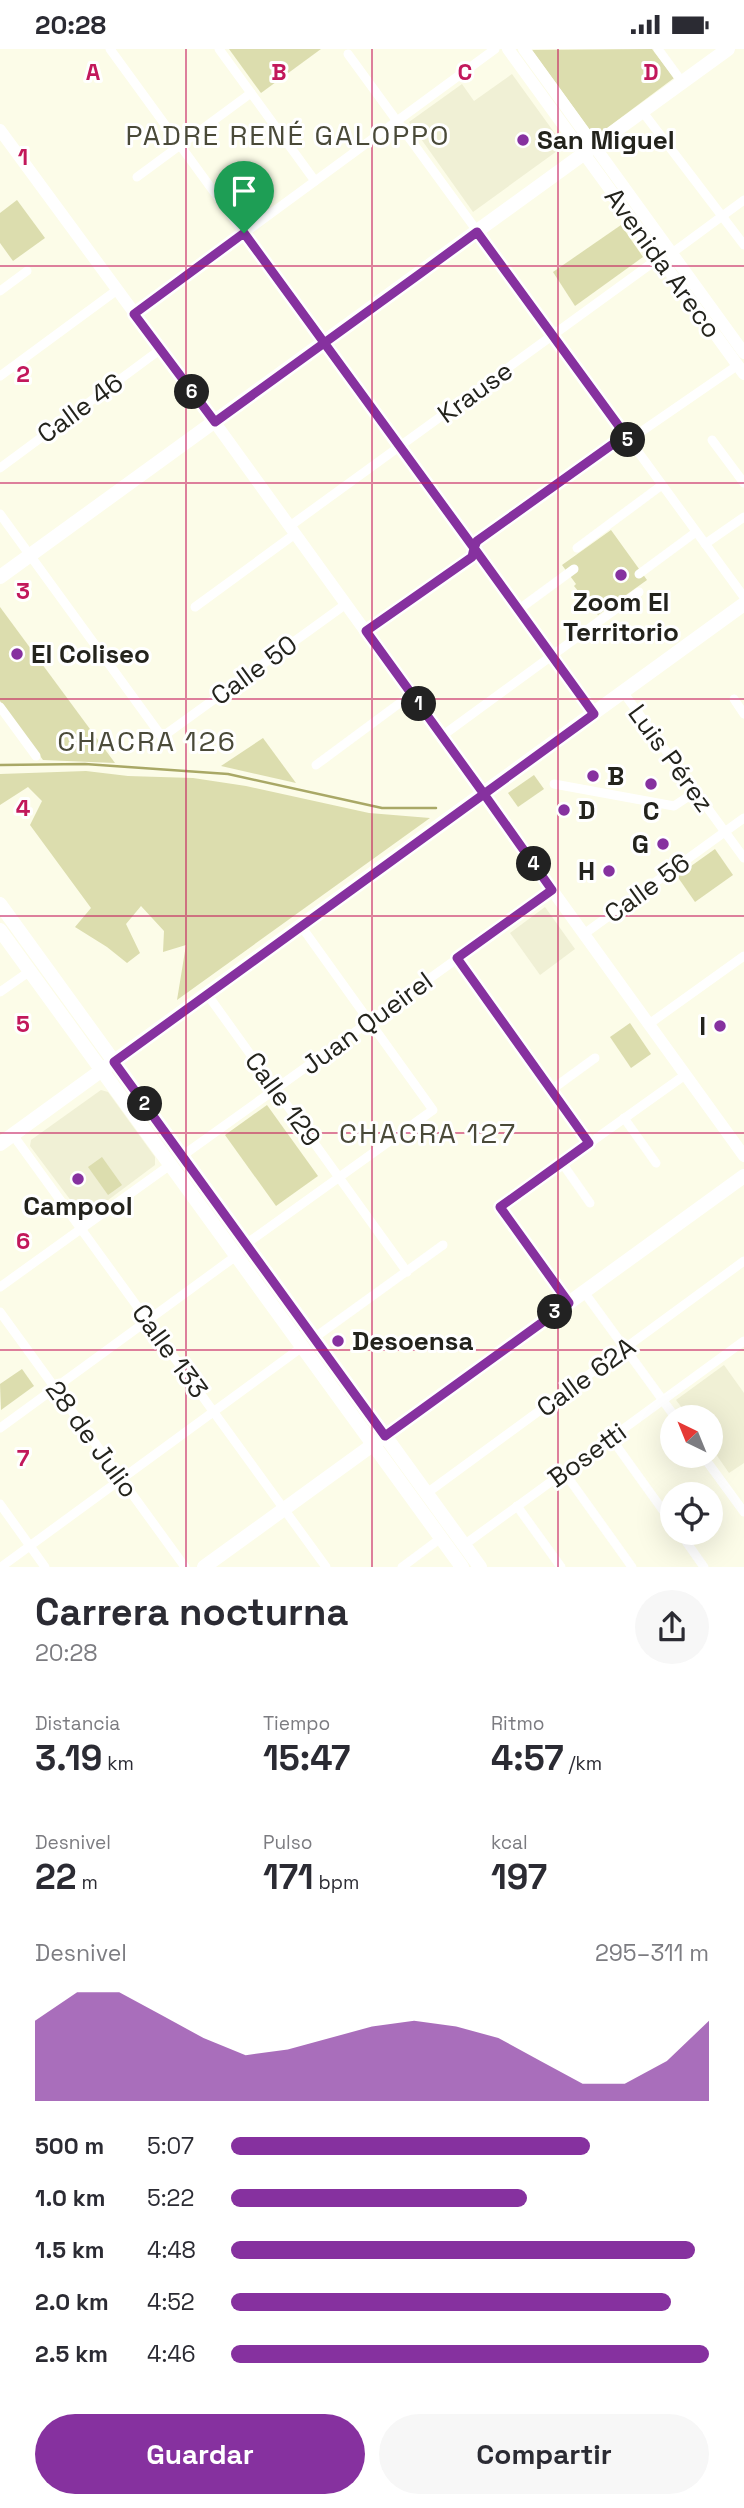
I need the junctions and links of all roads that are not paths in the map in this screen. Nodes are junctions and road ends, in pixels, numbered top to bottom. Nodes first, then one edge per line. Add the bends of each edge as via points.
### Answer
1 (110, 49) edge
2 (219, 49) edge
3 (495, 49) edge
4 (508, 49) edge
5 (524, 49) edge
6 (658, 49) edge
7 (728, 49) edge
8 (348, 54) dead end
9 (682, 82) junction
10 (251, 93) junction
11 (642, 111) junction
12 (397, 121) junction
13 (0, 130) edge
14 (180, 145) junction
15 (589, 150) junction
16 (137, 177) dead end
17 (315, 181) junction
18 (744, 200) edge
19 (722, 216) junction
20 (477, 232) junction
21 (244, 233) junction
22 (744, 245) edge
23 (665, 255) junction
24 (27, 271) dead end
25 (117, 290) junction
26 (0, 291) edge
27 (134, 314) junction
28 (552, 335) junction
29 (324, 343) junction
30 (161, 349) junction
31 (744, 353) edge
32 (741, 370) edge
33 (0, 376) edge
34 (215, 422) junction
35 (629, 440) junction
36 (712, 440) dead end
37 (399, 446) junction
38 (0, 468) edge
39 (744, 483) edge
40 (662, 485) junction
41 (0, 515) edge
42 (744, 517) edge
43 (293, 530) junction
44 (696, 531) junction
45 (705, 544) junction
46 (474, 548) junction
47 (577, 548) dead end
48 (30, 555) junction
49 (574, 569) dead end
50 (639, 573) dead end
51 (0, 577) edge
52 (639, 592) dead end
53 (744, 597) edge
54 (346, 604) junction
55 (744, 604) edge
56 (195, 607) dead end
57 (518, 610) junction
58 (366, 631) junction
59 (552, 656) junction
60 (623, 692) junction
61 (412, 694) junction
62 (734, 699) dead end
63 (0, 707) edge
64 (744, 713) edge
65 (594, 714) junction
66 (442, 736) junction
67 (36, 756) dead end
68 (316, 765) dead end
69 (554, 784) dead end
70 (695, 792) junction
71 (484, 794) junction
72 (744, 818) edge
73 (725, 832) junction
74 (744, 858) edge
75 (552, 890) junction
76 (0, 904) edge
77 (300, 926) junction
78 (0, 930) edge
79 (584, 934) junction
80 (744, 956) edge
81 (457, 958) junction
82 (30, 971) junction
83 (0, 992) edge
84 (207, 994) junction
85 (369, 1022) junction
86 (649, 1024) junction
87 (595, 1058) dead end
88 (108, 1066) junction
89 (685, 1075) junction
90 (276, 1089) junction
91 (551, 1090) junction
92 (624, 1118) junction
93 (13, 1135) junction
94 (589, 1143) junction
95 (0, 1144) edge
96 (744, 1156) edge
97 (176, 1160) junction
98 (562, 1163) junction
99 (656, 1163) dead end
100 (744, 1176) edge
101 (340, 1178) junction
102 (590, 1203) dead end
103 (82, 1230) junction
104 (443, 1245) dead end
105 (241, 1250) junction
106 (744, 1261) edge
107 (407, 1272) junction
108 (0, 1287) edge
109 (584, 1292) junction
110 (569, 1303) junction
111 (0, 1312) edge
112 (148, 1320) junction
113 (744, 1341) edge
114 (308, 1342) junction
115 (625, 1349) junction
116 (55, 1388) junction
117 (663, 1400) junction
118 (667, 1405) edge
119 (214, 1411) junction
120 (0, 1428) edge
121 (611, 1438) junction
122 (379, 1440) junction
123 (712, 1468) edge
124 (564, 1472) junction
125 (121, 1479) junction
126 (427, 1493) junction
127 (0, 1504) edge
128 (517, 1506) junction
129 (660, 1506) edge
130 (284, 1509) junction
131 (744, 1512) edge
132 (441, 1538) junction
133 (30, 1545) junction
134 (464, 1545) junction
135 (689, 1545) edge
136 (1, 1566) edge
137 (45, 1566) edge
138 (185, 1566) edge
139 (204, 1566) edge
140 (326, 1566) edge
141 (402, 1566) edge
142 (462, 1566) edge
143 (480, 1566) edge
144 (561, 1566) edge
145 (632, 1566) edge
146 (704, 1566) edge

1 - 14 street, Luis Pérez
2 - 10 street
3 - 12 street
4 - 15 main road, Avenida Areco
5 - 15 main road, Avenida Areco
6 - 9 street
7 - 9 main road
8 - 12 street
9 - 11 main road
10 - 14 street
10 - 17 street
11 - 15 main road
11 - 19 street
12 - 17 street
12 - 20 street
13 - 25 main road
14 - 16 street
14 - 21 street, Luis Pérez
15 - 20 main road
15 - 23 main road, Avenida Areco
17 - 21 street
18 - 19 street, Krause
19 - 22 street
19 - 23 street, Krause
20 - 28 street
20 - 29 main road
21 - 27 street
21 - 29 street, Luis Pérez
23 - 28 street, Krause
23 - 31 main road, Avenida Areco
23 - 32 main road, Avenida Areco
24 - 26 street
25 - 27 main road
25 - 33 street
27 - 30 main road
28 - 35 street
28 - 37 street, Krause
29 - 34 main road
29 - 37 street, Luis Pérez
30 - 34 main road
30 - 38 street, Calle 46
32 - 35 street
34 - 43 main road
34 - 48 main road
35 - 40 street
35 - 46 street via 620,439 477,541
36 - 39 street
37 - 43 street, Krause
37 - 46 street, Luis Pérez
40 - 44 street
40 - 47 street
41 - 48 street
42 - 45 street
43 - 54 main road
43 - 56 street, Krause
44 - 45 street
44 - 50 street
45 - 53 street
46 - 57 street, Luis Pérez
46 - 58 street via 472,557
48 - 51 main road
48 - 54 street, Calle 50 via 162,737
49 - 57 street
52 - 59 street
54 - 58 main road
55 - 60 main road
57 - 59 street, Luis Pérez
58 - 61 main road
59 - 65 street, Luis Pérez
59 - 66 street
60 - 65 main road
60 - 70 street, Luis Pérez
61 - 66 main road
61 - 68 street
62 - 64 street
63 - 67 street
65 - 71 main road
66 - 71 main road
69 - 70 street via 674,806
70 - 73 street, Luis Pérez
71 - 75 main road
71 - 77 main road
72 - 73 street, Calle 56
73 - 74 street, Luis Pérez
73 - 79 street, Calle 56
75 - 79 main road
75 - 81 street, Juan Queirel
76 - 88 main road
77 - 84 main road
77 - 85 street
78 - 82 main road
79 - 86 main road
80 - 86 street
81 - 85 street, Juan Queirel
81 - 91 street
82 - 83 street
82 - 88 main road
84 - 88 main road
84 - 90 street, Calle 129
85 - 90 street, Juan Queirel
85 - 101 street via 433,1111
86 - 89 main road
87 - 91 street
88 - 93 main road
88 - 97 main road
89 - 92 street
89 - 96 main road
90 - 97 street, Juan Queirel
90 - 101 street, Calle 129
91 - 94 street
92 - 94 street
92 - 99 street
93 - 95 main road
93 - 103 street, Calle 133
94 - 98 street
97 - 103 street, Juan Queirel
97 - 105 main road
98 - 102 street
98 - 110 street via 500,1207
100 - 109 main road
101 - 105 street
101 - 107 street, Calle 129
103 - 108 street, Juan Queirel
103 - 112 street, Calle 133
104 - 107 street
105 - 112 street
105 - 114 main road
106 - 115 street, Calle 62A
107 - 114 street
109 - 110 main road
109 - 115 street
110 - 122 main road
111 - 116 street, 28 de Julio
112 - 116 street
112 - 119 street, Calle 133
113 - 117 street, Bosetti
114 - 119 street
114 - 122 main road
115 - 117 street
115 - 126 street, Calle 62A
116 - 120 street
116 - 125 street, 28 de Julio
117 - 118 street
117 - 121 street, Bosetti
119 - 125 street
119 - 130 street, Calle 133
121 - 124 street, Bosetti
121 - 129 street
122 - 126 main road
122 - 130 main road
122 - 132 main road
123 - 131 street
124 - 128 street, Bosetti
124 - 145 street
125 - 133 street
125 - 138 street, 28 de Julio
126 - 134 main road
127 - 133 street
128 - 134 street, Bosetti
128 - 144 street
130 - 139 main road
130 - 140 street, Calle 133
132 - 141 street
132 - 142 main road
133 - 136 street
133 - 137 street
134 - 143 main road
135 - 146 street

